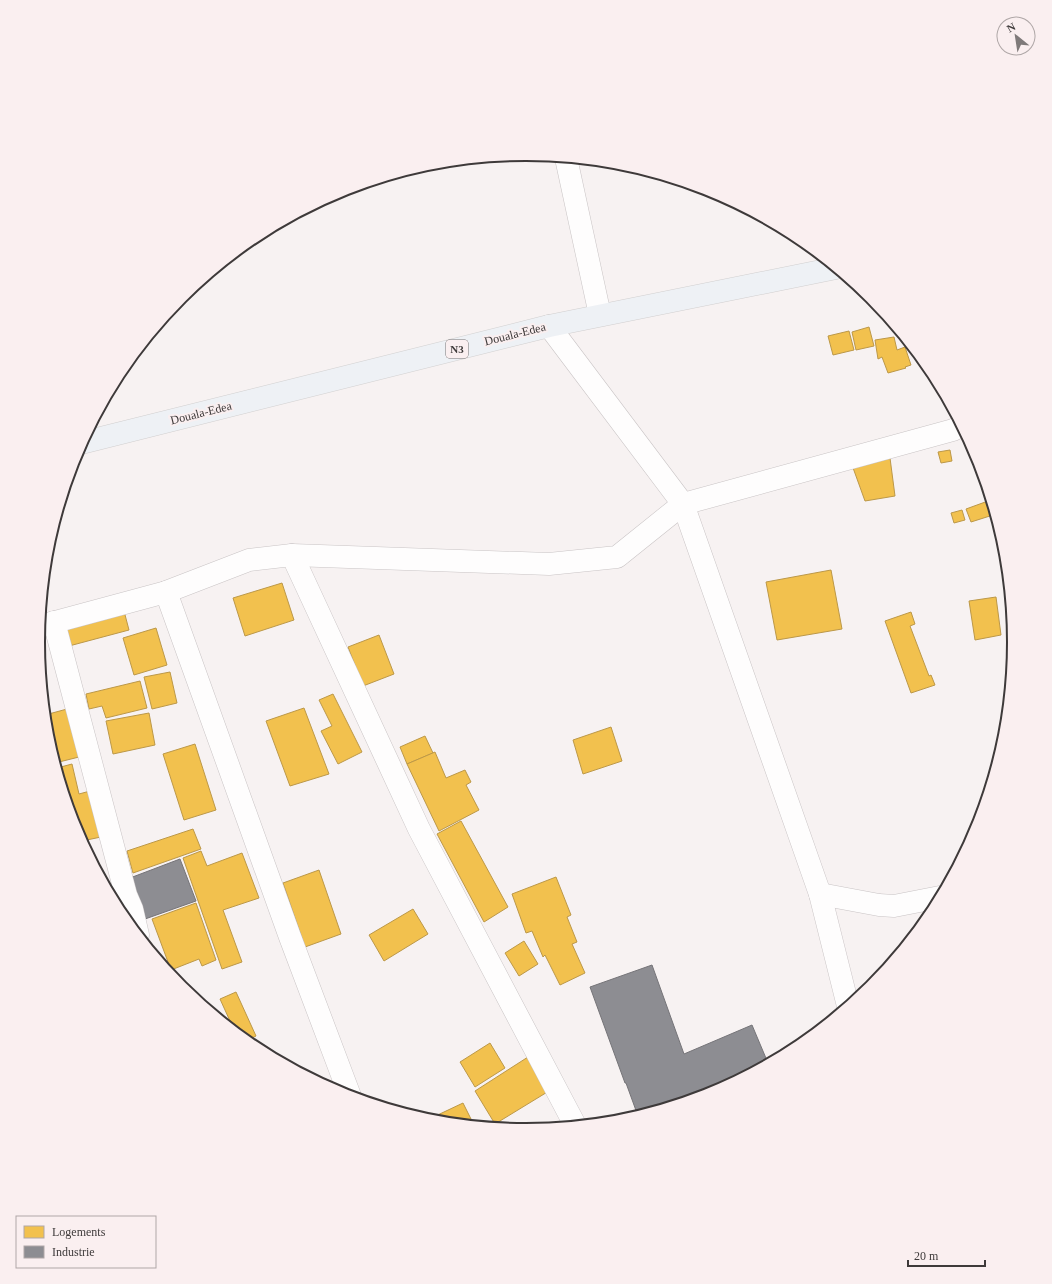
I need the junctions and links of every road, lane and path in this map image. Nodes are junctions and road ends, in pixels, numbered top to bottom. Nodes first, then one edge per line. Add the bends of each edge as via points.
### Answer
1 (567, 163) edge
2 (830, 269) edge
3 (600, 315) junction
4 (549, 326) junction
5 (957, 428) edge
6 (90, 441) edge
7 (683, 504) junction
8 (292, 555) junction
9 (166, 592) junction
10 (47, 624) edge
11 (820, 894) junction
12 (933, 898) edge
13 (120, 899) edge
14 (135, 922) edge
15 (847, 1001) edge
16 (347, 1088) edge
17 (573, 1121) edge

1 - 3 street
2 - 3 highway, Douala-Edea / N3
3 - 4 highway, Douala-Edea / N3
4 - 6 highway, Douala-Edea / N3
4 - 7 street
5 - 7 street
7 - 8 street via 617,557 549,564
7 - 11 street
8 - 9 street via 249,560
8 - 17 street via 419,829
9 - 10 street
9 - 16 street
10 - 13 street
11 - 12 street via 894,906
11 - 15 street
13 - 14 street via 132,909

